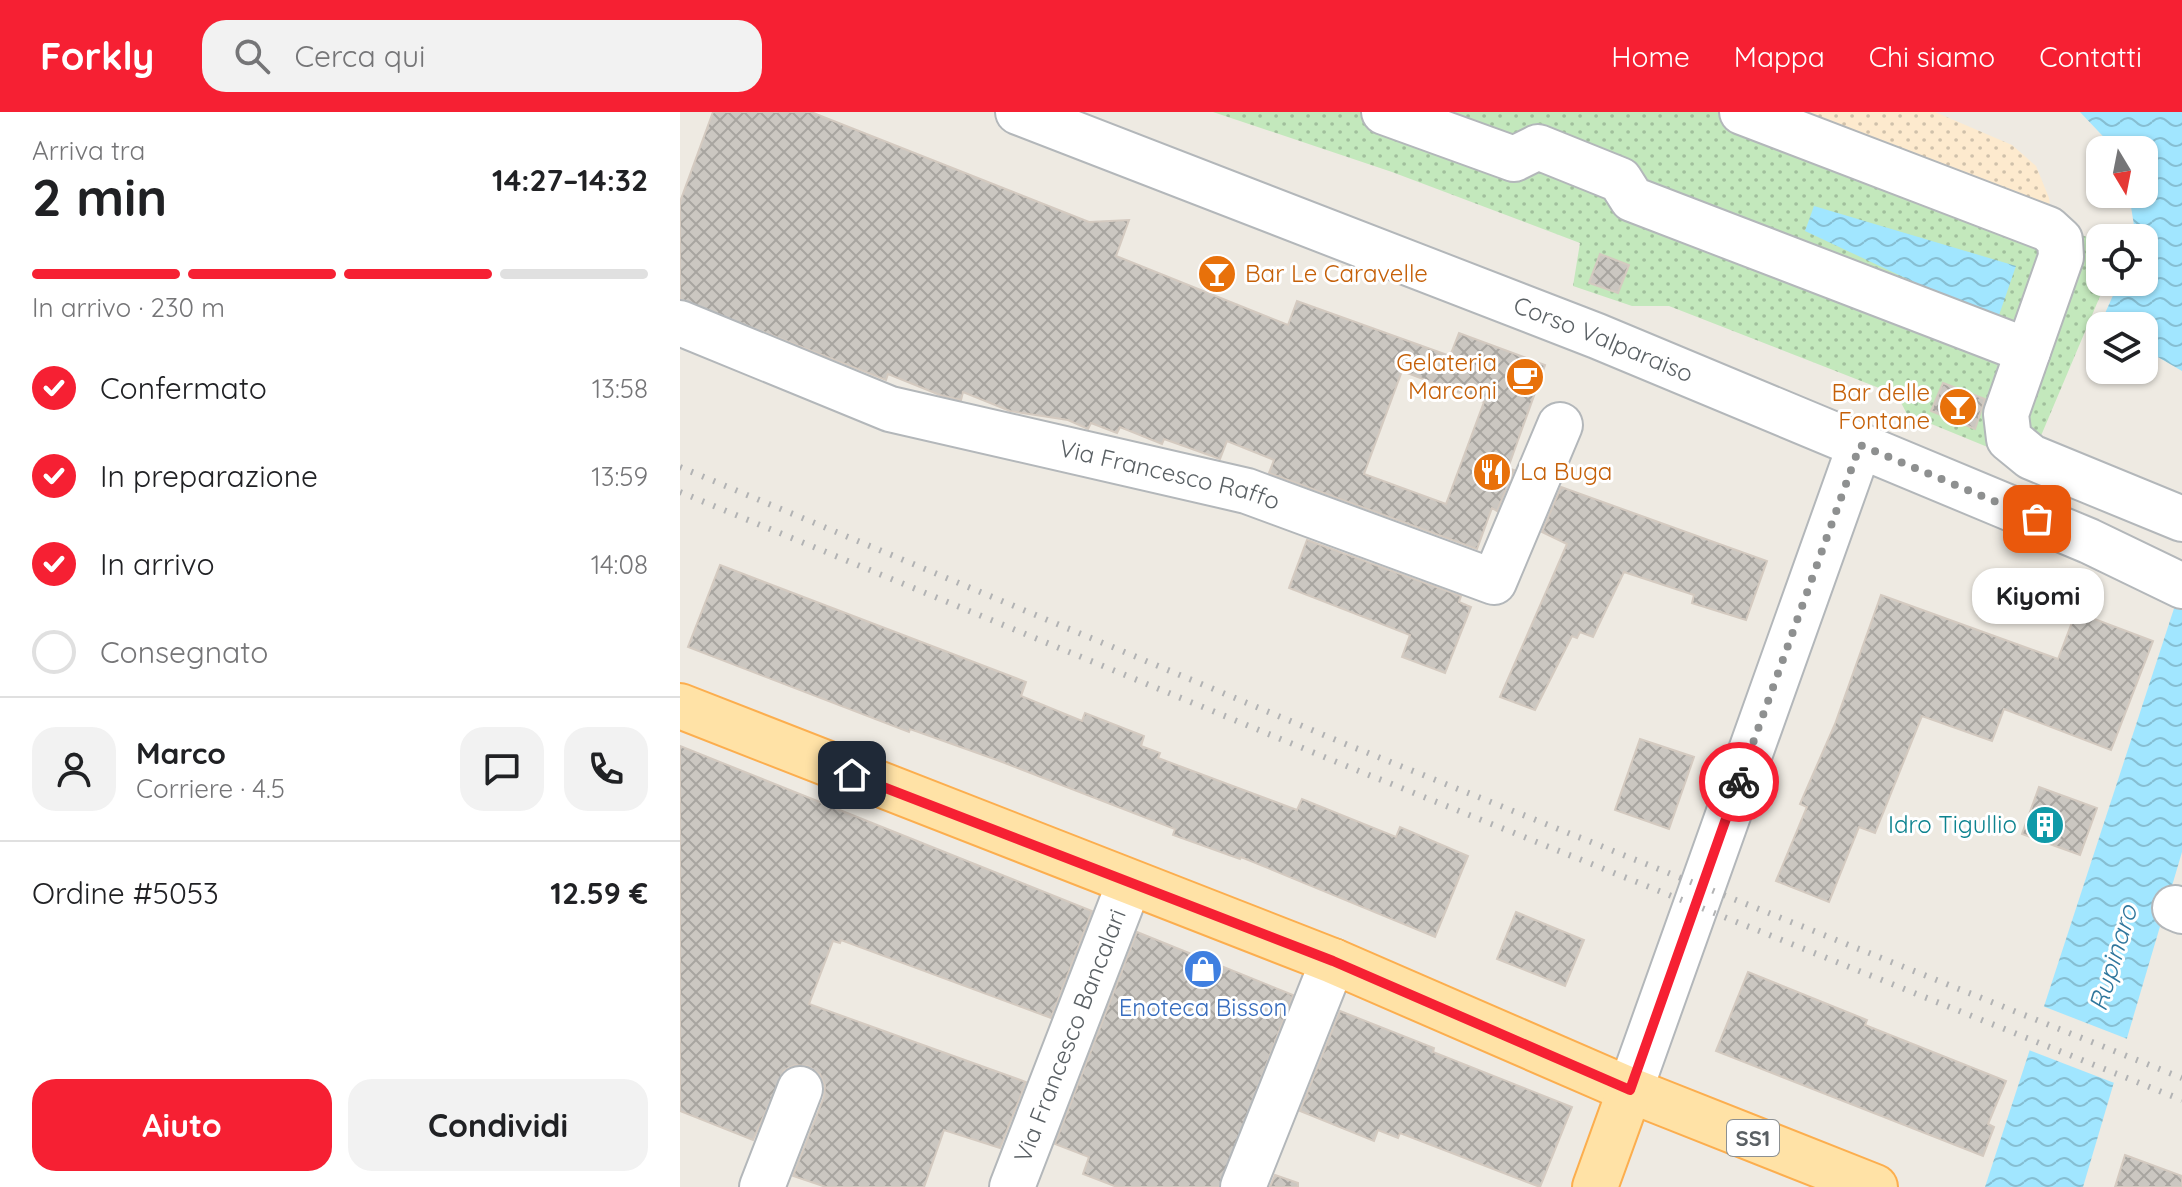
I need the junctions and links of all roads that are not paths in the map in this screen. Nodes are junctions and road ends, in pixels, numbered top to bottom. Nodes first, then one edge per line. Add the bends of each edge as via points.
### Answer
1 (1018, 112) edge
2 (1384, 112) edge
3 (1742, 112) edge
4 (680, 323) edge
5 (2028, 351) junction
6 (1560, 425) dead end
7 (1860, 445) junction
8 (2182, 519) edge
9 (2178, 584) edge
10 (680, 706) edge
11 (1129, 884) junction
12 (1333, 961) junction
13 (800, 1089) dead end
14 (1630, 1090) junction
15 (762, 1187) edge
16 (1012, 1187) edge
17 (1243, 1187) edge
18 (1595, 1187) edge
19 (1875, 1187) edge

1 - 7 street, Corso Valparaiso via 1597,336
2 - 5 street via 1514,159 1538,147 1620,180 1632,199
3 - 5 street via 2048,229 2060,240 2061,257
4 - 6 street, Via Francesco Raffo via 890,409 1247,491 1494,582
5 - 8 street via 2006,414 2009,439 2031,457
7 - 9 street, Corso Valparaiso
7 - 14 street
10 - 11 main road, SS1
11 - 12 main road, SS1
11 - 16 street, Via Francesco Bancalari
12 - 14 main road, SS1
12 - 17 street
13 - 15 street
14 - 18 main road
14 - 19 main road, SS1

